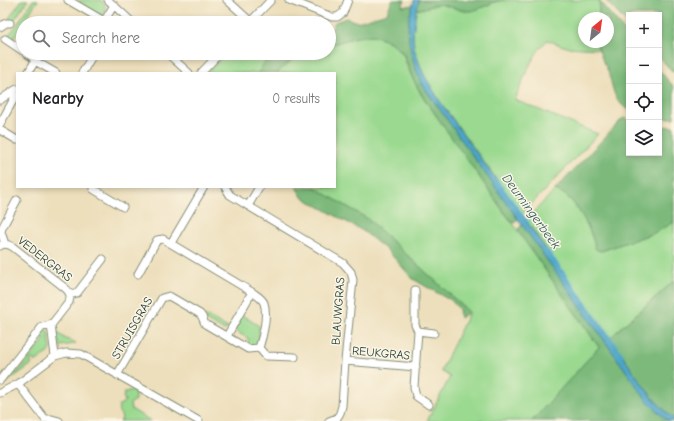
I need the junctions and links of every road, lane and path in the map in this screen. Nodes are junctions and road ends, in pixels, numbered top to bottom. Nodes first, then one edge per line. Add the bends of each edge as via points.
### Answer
1 (68, 0) edge
2 (227, 0) edge
3 (271, 0) edge
4 (289, 0) edge
5 (348, 0) edge
6 (111, 3) edge
7 (94, 16) edge
8 (106, 16) edge
9 (125, 16) edge
10 (244, 16) edge
11 (256, 16) edge
12 (329, 16) edge
13 (336, 17) edge
14 (10, 23) dead end
15 (0, 27) edge
16 (5, 39) dead end
17 (16, 46) edge
18 (90, 60) edge
19 (174, 60) edge
20 (213, 60) edge
21 (35, 61) joint
22 (29, 72) edge
23 (54, 72) edge
24 (83, 72) edge
25 (188, 72) edge
26 (202, 72) edge
27 (16, 90) edge
28 (0, 100) edge
29 (0, 124) edge
30 (0, 130) edge
31 (16, 139) edge
32 (93, 188) edge
33 (203, 188) edge
34 (226, 188) edge
35 (258, 188) edge
36 (17, 200) dead end
37 (248, 206) junction
38 (124, 207) dead end
39 (171, 243) junction
40 (2, 245) edge
41 (103, 259) dead end
42 (138, 274) dead end
43 (415, 290) dead end
44 (252, 292) junction
45 (70, 295) junction
46 (51, 326) junction
47 (418, 331) junction
48 (434, 333) dead end
49 (227, 336) junction
50 (259, 348) junction
51 (55, 356) junction
52 (295, 357) dead end
53 (345, 361) junction
54 (416, 366) junction
55 (117, 375) junction
56 (0, 380) edge
57 (18, 384) junction
58 (0, 393) edge
59 (429, 404) dead end
60 (44, 420) edge
61 (59, 421) edge
62 (199, 421) edge
63 (330, 421) edge

1 - 7 street
2 - 10 street
3 - 11 street
4 - 12 street
5 - 13 street via 343,13
6 - 8 street
6 - 9 street
14 - 15 street
16 - 17 street
18 - 24 street
19 - 25 street
20 - 26 street
21 - 22 street
21 - 23 street
27 - 28 street
27 - 29 street via 15,97
30 - 31 street
32 - 38 street
33 - 39 street
34 - 37 street, BLAUWGRAS
35 - 37 street
36 - 40 street, VEDERGRAS via 2,228
37 - 53 street, BLAUWGRAS via 343,263 351,272 353,280
39 - 42 street via 164,239 157,240
39 - 44 street
40 - 45 street, VEDERGRAS via 9,244 65,288
41 - 45 street, VEDERGRAS via 77,293
43 - 47 street, REUKGRAS via 414,325
44 - 49 street
44 - 50 street via 264,302 263,334
45 - 46 street, VEDERGRAS via 69,302
46 - 51 street
46 - 56 street, VEDERGRAS via 42,327
47 - 48 street
47 - 54 street, REUKGRAS
49 - 50 street, STRUISGRAS via 248,349
49 - 55 street, STRUISGRAS via 205,324 200,314 170,296 163,297
50 - 52 street, STRUISGRAS via 266,356
51 - 55 street via 66,353 81,354
51 - 57 street
53 - 54 street, REUKGRAS
53 - 63 street, BLAUWGRAS via 342,406 336,418
54 - 59 street, REUKGRAS via 416,396
55 - 62 street
57 - 58 street
57 - 60 street
60 - 61 street via 52,418

